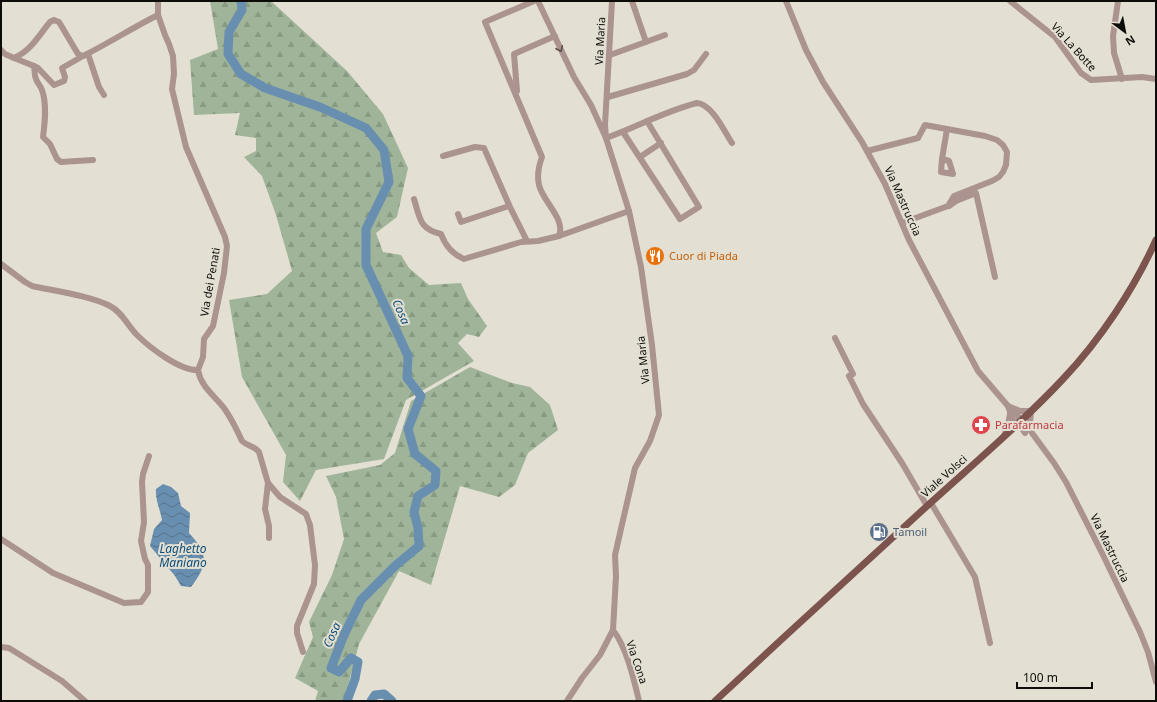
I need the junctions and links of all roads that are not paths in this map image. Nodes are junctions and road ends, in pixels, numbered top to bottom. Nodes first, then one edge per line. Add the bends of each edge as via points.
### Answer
1 (158, 1) edge
2 (534, 1) edge
3 (538, 1) edge
4 (612, 1) edge
5 (632, 1) edge
6 (786, 1) edge
7 (1010, 1) edge
8 (1118, 1) edge
9 (158, 15) junction
10 (664, 35) dead end
11 (555, 36) junction
12 (646, 42) junction
13 (1, 50) edge
14 (706, 54) dead end
15 (86, 55) junction
16 (610, 55) junction
17 (14, 58) junction
18 (34, 66) junction
19 (1156, 78) edge
20 (1122, 79) junction
21 (104, 95) dead end
22 (517, 97) junction
23 (608, 97) junction
24 (647, 121) junction
25 (947, 129) junction
26 (623, 132) junction
27 (606, 138) junction
28 (661, 143) junction
29 (732, 144) dead end
30 (867, 151) junction
31 (443, 156) dead end
32 (640, 157) junction
33 (942, 159) dead end
34 (93, 160) dead end
35 (414, 199) dead end
36 (509, 206) junction
37 (948, 206) junction
38 (629, 211) junction
39 (458, 214) dead end
40 (902, 223) junction
41 (559, 236) junction
42 (1156, 240) edge
43 (527, 241) junction
44 (1, 264) edge
45 (995, 277) dead end
46 (835, 338) dead end
47 (198, 370) junction
48 (1010, 409) junction
49 (1031, 411) junction
50 (1019, 422) junction
51 (1028, 432) junction
52 (1004, 436) junction
53 (149, 456) dead end
54 (268, 483) junction
55 (929, 504) junction
56 (269, 538) dead end
57 (1, 540) edge
58 (613, 630) junction
59 (990, 643) dead end
60 (1, 647) edge
61 (303, 652) dead end
62 (1156, 682) edge
63 (84, 701) edge
64 (568, 701) edge
65 (638, 701) edge
66 (715, 701) edge

1 - 9 street, Via dei Penati
2 - 22 street via 485,22
3 - 11 street
4 - 16 street, Via Maria
5 - 12 street
6 - 30 street, Via Mastruccia via 806,50 823,82
7 - 20 street, Via La Botte via 1055,37 1086,77 1091,80
8 - 20 street via 1113,36 1114,53
9 - 15 street
9 - 47 street, Via dei Penati via 173,56 172,89 186,147 227,246 224,273 212,326 204,339 203,357
10 - 12 street
11 - 22 street via 514,54
11 -> 27 street
12 - 16 street
13 - 17 street
14 - 23 street via 694,70 687,74
15 - 17 street via 78,54 59,22 54,20 28,49
15 - 18 street via 62,68 64,81 54,84
15 - 21 street
16 - 23 street, Via Maria
17 - 18 street
18 - 34 street via 44,100 43,137 61,162
19 - 20 street, Via La Botte
22 - 41 street via 542,157 538,183 558,216 561,231
23 - 27 street, Via Maria
24 - 26 street
24 - 28 street
24 - 29 street via 691,104 702,103 711,111
25 - 30 street via 925,125 918,138
25 - 33 street
25 - 37 street via 997,140 1003,145 1007,159 999,177 954,196
26 - 27 street
26 - 32 street
27 - 38 street, Via Maria
28 - 32 street
28 - 32 street via 699,207 680,219
30 - 40 street, Via Mastruccia via 886,184
31 - 36 street via 475,147 484,148
35 - 43 street via 424,227 441,234 449,248 464,259
36 - 39 street via 461,222
36 - 43 street
37 - 40 street
37 - 45 street via 976,193
38 - 41 street
38 - 58 street, Via Maria via 645,290 659,415 650,441 635,468 614,555 616,576
40 - 48 street, Via Mastruccia via 924,271 978,371
41 - 43 street
42 - 49 main road, Viale Volsci via 1098,337 1062,380
44 - 47 street via 32,286 101,302 112,307 136,334 160,354 180,365
46 - 55 street via 853,374 849,376 863,404
47 - 54 street via 205,389 224,408 242,441 259,452
48 - 49 street
48 - 50 street, Via Mastruccia via 1013,420
48 - 52 street
49 - 50 main road, Viale Volsci
49 - 51 street
50 - 51 street, Via Mastruccia
50 - 52 main road, Viale Volsci
51 - 52 street via 1014,432
51 - 62 street, Via Mastruccia via 1066,482 1140,632
52 - 55 main road, Viale Volsci
53 - 57 street via 143,474 141,498 144,522 141,542 148,565 148,592 141,602 124,603 60,575
54 - 56 street via 265,509
54 - 61 street via 280,497 306,514 310,525 315,565 314,584 297,626
55 - 59 street via 975,577
55 - 66 main road, Viale Volsci
58 - 64 street, Via Maria via 600,655
58 - 65 street, Via Cona via 625,655
60 - 63 street via 9,648 62,682

